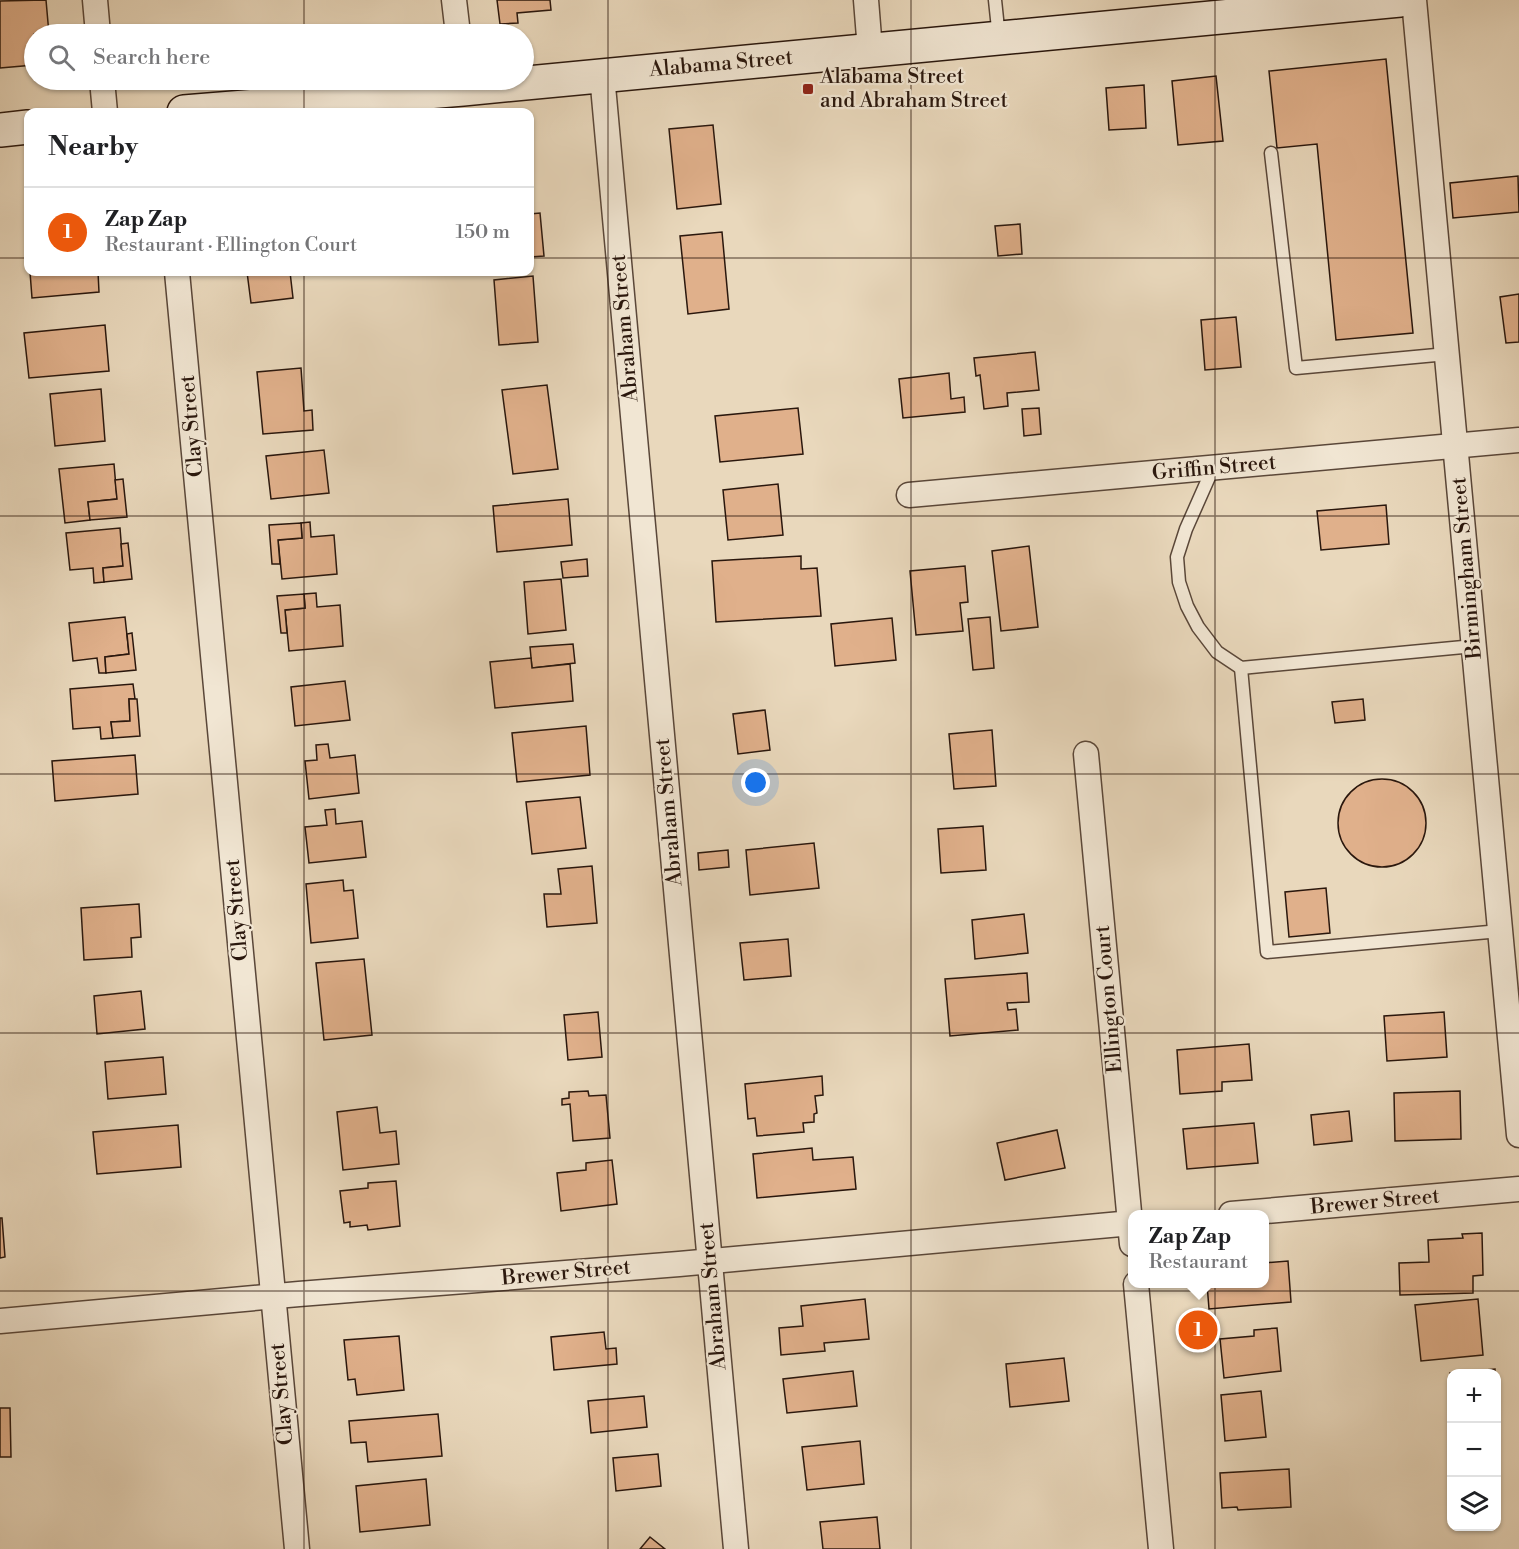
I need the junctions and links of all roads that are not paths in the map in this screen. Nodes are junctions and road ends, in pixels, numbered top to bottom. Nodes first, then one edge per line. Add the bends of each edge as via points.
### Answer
1 (95, 0) edge
2 (454, 0) edge
3 (866, 0) edge
4 (995, 0) edge
5 (1400, 0) edge
6 (1414, 0) edge
7 (97, 24) edge
8 (457, 24) edge
9 (999, 39) junction
10 (870, 50) junction
11 (602, 75) junction
12 (534, 79) edge
13 (103, 90) edge
14 (402, 90) edge
15 (105, 108) edge
16 (224, 108) edge
17 (24, 127) edge
18 (0, 129) edge
19 (1271, 153) dead end
20 (177, 276) edge
21 (1447, 354) junction
22 (1519, 440) edge
23 (1455, 446) junction
24 (1213, 468) junction
25 (909, 495) dead end
26 (1474, 646) junction
27 (1241, 668) junction
28 (1086, 754) dead end
29 (1500, 931) junction
30 (1519, 1135) edge
31 (1519, 1188) edge
32 (1129, 1210) edge
33 (1269, 1211) edge
34 (1128, 1230) edge
35 (710, 1261) junction
36 (1136, 1288) edge
37 (273, 1296) junction
38 (0, 1321) edge
39 (297, 1549) edge
40 (736, 1549) edge
41 (1161, 1549) edge

1 - 7 street
2 - 8 street
3 - 10 street
4 - 9 lane
5 - 9 street, Alabama Street
6 - 21 street, Birmingham Street
9 - 10 street, Alabama Street
10 - 11 street, Alabama Street
11 - 12 street, Alabama Street
11 - 35 street, Abraham Street
13 - 15 street
14 - 16 street, Alabama Street
17 - 18 street
19 - 21 lane via 1296,368
20 - 37 street, Clay Street
21 - 23 street, Birmingham Street
22 - 23 street, Griffin Street
23 - 24 street, Griffin Street
23 - 26 street, Birmingham Street
24 - 25 street, Griffin Street
24 - 27 lane via 1177,557 1179,582 1187,606 1204,635 1217,652
26 - 27 lane
26 - 29 street, Birmingham Street
27 - 29 lane via 1267,952
28 - 32 street, Ellington Court
29 - 30 street, Birmingham Street
31 - 33 street, Brewer Street
34 - 35 street, Brewer Street
35 - 37 street, Brewer Street
35 - 40 street, Abraham Street
36 - 41 street
37 - 38 street, Brewer Street
37 - 39 street, Clay Street

